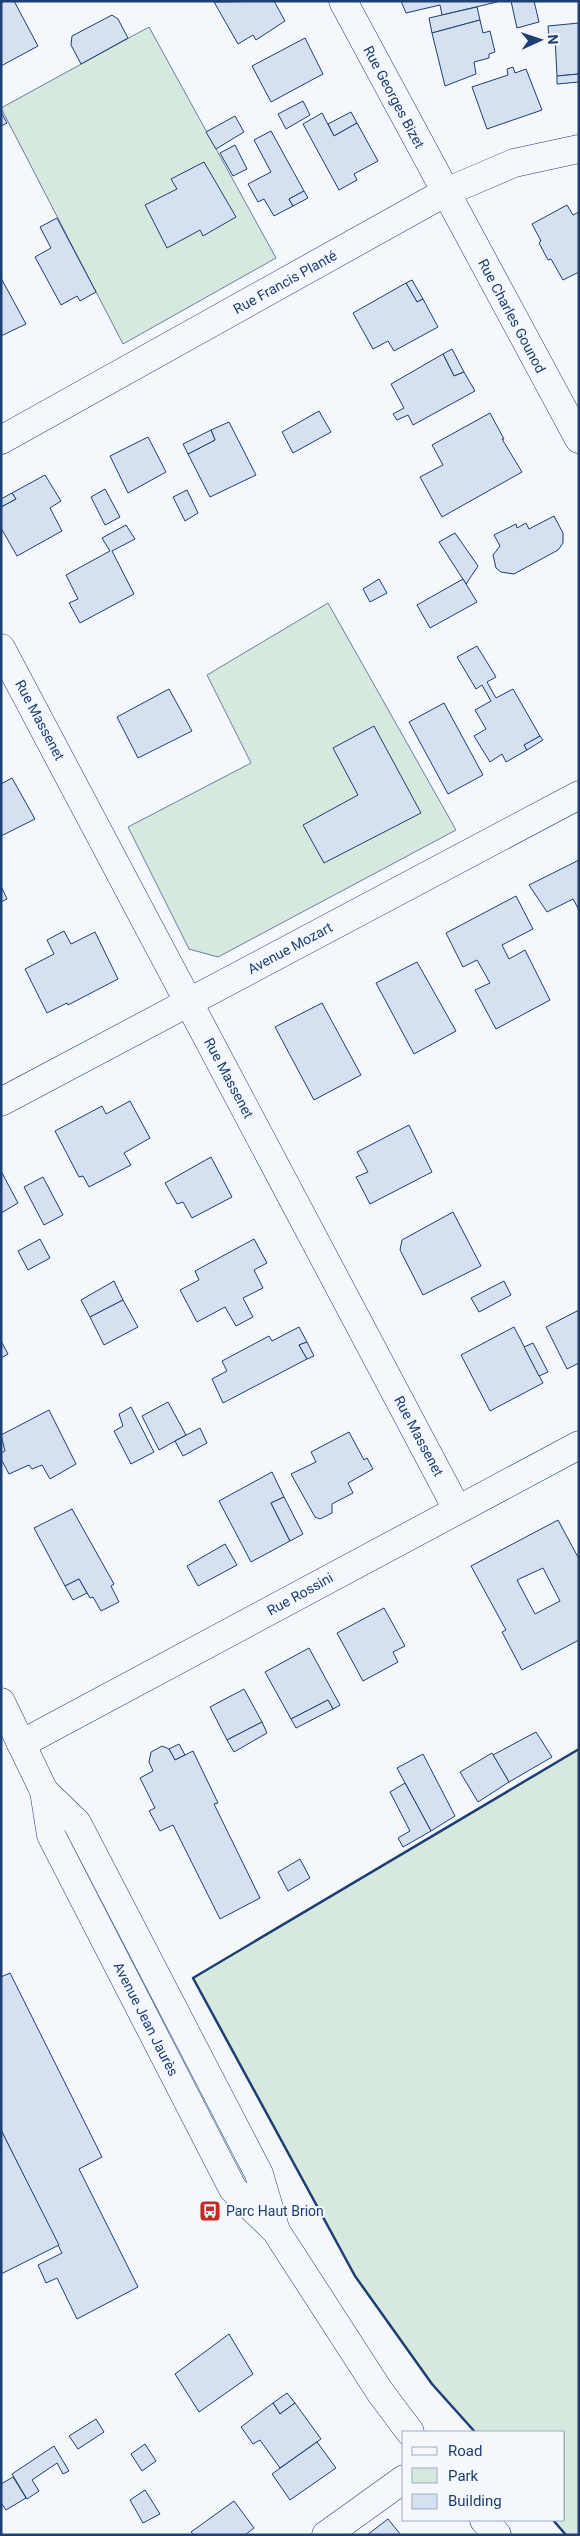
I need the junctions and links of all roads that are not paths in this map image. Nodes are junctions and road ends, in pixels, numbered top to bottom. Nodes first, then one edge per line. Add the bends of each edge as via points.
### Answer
1 (343, 1) edge
2 (579, 149) edge
3 (446, 192) junction
4 (1, 440) edge
5 (579, 440) edge
6 (1, 648) edge
7 (579, 795) edge
8 (188, 1002) junction
9 (1, 1102) edge
10 (579, 1445) edge
11 (457, 1509) junction
12 (1, 1702) edge
13 (21, 1744) junction
14 (409, 2431) edge
15 (402, 2480) edge
16 (485, 2521) edge
17 (326, 2535) edge
18 (497, 2535) edge

1 - 3 street, Rue Georges Bizet
2 - 3 street, Rue Francis Planté via 514,163
3 - 4 street, Rue Francis Planté
3 - 5 street, Rue Charles Gounod
6 - 8 street, Rue Massenet
7 - 8 street, Avenue Mozart
8 - 9 street, Avenue Mozart
8 - 11 street, Rue Massenet
10 - 11 street, Rue Rossini
11 - 13 street, Rue Rossini
12 - 13 street, Avenue Jean Jaurès
13 - 14 street, Avenue Jean Jaurès via 44,1792 77,1823 258,2174 276,2232 380,2392
15 - 17 street
16 - 18 street

